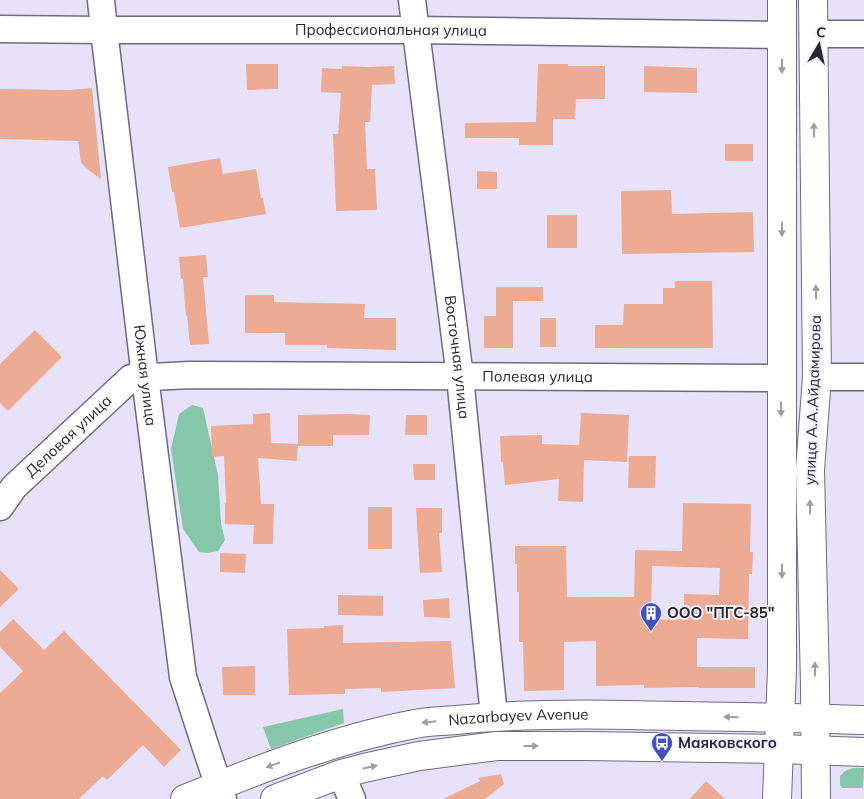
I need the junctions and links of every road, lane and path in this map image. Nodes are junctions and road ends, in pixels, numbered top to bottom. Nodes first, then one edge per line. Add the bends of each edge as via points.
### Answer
1 (102, 0) edge
2 (412, 0) edge
3 (782, 0) edge
4 (813, 0) edge
5 (0, 29) edge
6 (104, 30) junction
7 (415, 30) junction
8 (813, 34) junction
9 (864, 34) edge
10 (782, 35) junction
11 (145, 377) junction
12 (460, 377) junction
13 (817, 377) junction
14 (781, 378) junction
15 (864, 378) edge
16 (782, 469) junction
17 (810, 470) junction
18 (0, 507) edge
19 (494, 716) junction
20 (780, 718) junction
21 (815, 718) junction
22 (864, 720) edge
23 (779, 749) junction
24 (816, 750) junction
25 (864, 752) edge
26 (340, 774) junction
27 (221, 792) edge
28 (185, 799) edge
29 (275, 799) edge
30 (352, 799) edge
31 (778, 799) edge
32 (816, 799) edge

1 - 6 street, Южная улица
2 - 7 street, Восточная улица
3 - 10 main road, улица А.А.Айдамирова
4 - 8 main road, улица А.А.Айдамирова
5 - 6 street, Профессиональная улица
6 - 7 street, Профессиональная улица
6 - 11 street, Южная улица
7 - 10 street, Профессиональная улица
7 - 12 street, Восточная улица
8 - 9 street
13 -> 8 main road, улица А.А.Айдамирова
10 -> 14 main road, улица А.А.Айдамирова
11 - 12 street, Полевая улица
11 - 18 street, Деловая улица via 132,378 14,487
11 - 27 street, Южная улица via 183,678
12 - 14 street, Полевая улица
12 - 19 street, Восточная улица
13 - 15 street
13 - 17 main road, улица А.А.Айдамирова
14 -> 16 main road, улица А.А.Айдамирова
16 - 17 main road
16 -> 20 main road, улица А.А.Айдамирова
21 -> 17 main road, улица А.А.Айдамирова
20 -> 19 main road, Nazarbayev Avenue via 582,714
19 -> 27 main road, Nazarbayev Avenue via 416,724 348,740 296,756
20 - 21 main road, Nazarbayev Avenue
20 - 23 main road, улица А.А.Айдамирова
21 - 22 main road, Nazarbayev Avenue
21 - 24 main road, улица А.А.Айдамирова
23 - 24 main road, Nazarbayev Avenue
26 -> 23 main road, Nazarbayev Avenue via 419,756 497,746
23 - 31 main road, улица А.А.Айдамирова
24 - 25 main road, Nazarbayev Avenue
24 - 32 main road, улица А.А.Айдамирова
26 - 29 main road, Nazarbayev Avenue
26 - 30 street
27 - 28 main road, Nazarbayev Avenue

